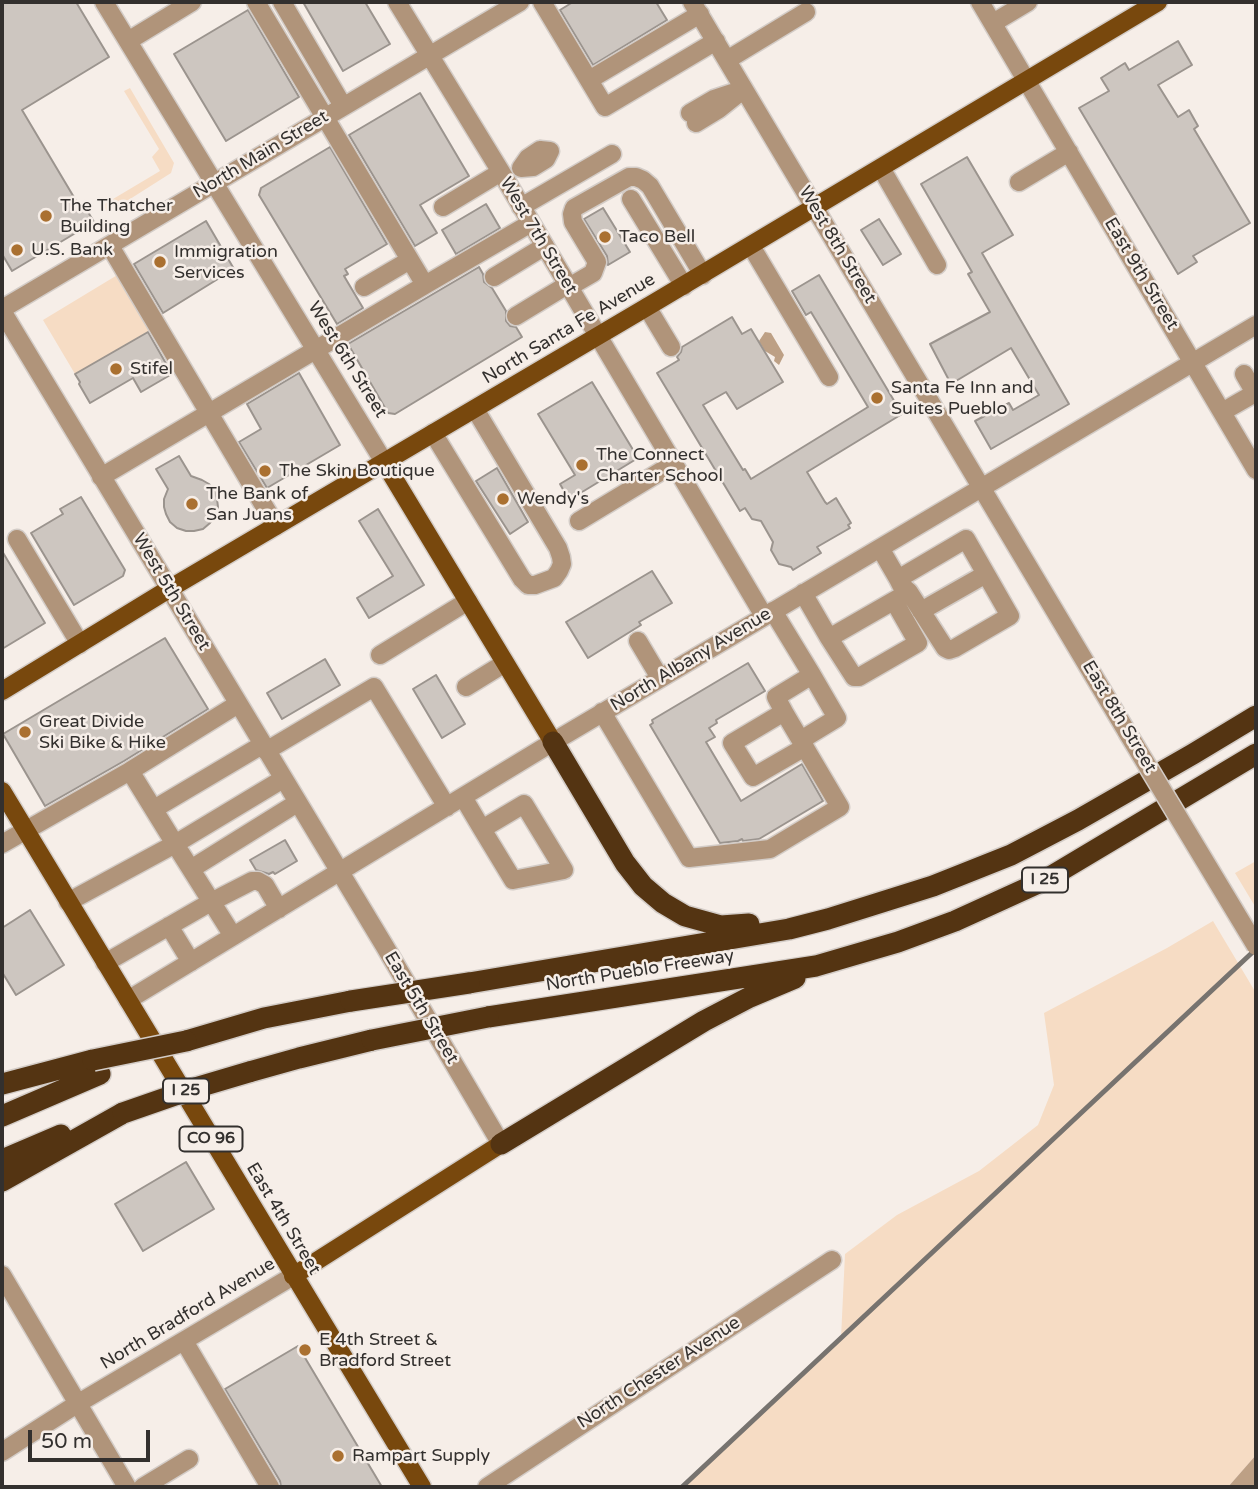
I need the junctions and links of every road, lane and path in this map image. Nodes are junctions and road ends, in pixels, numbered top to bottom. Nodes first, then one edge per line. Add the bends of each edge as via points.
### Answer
1 (104, 2) edge
2 (192, 2) edge
3 (256, 2) edge
4 (282, 2) edge
5 (397, 2) edge
6 (520, 2) edge
7 (542, 2) edge
8 (980, 2) edge
9 (1028, 2) edge
10 (1158, 2) edge
11 (696, 8) edge
12 (806, 12) dead end
13 (993, 23) junction
14 (128, 41) junction
15 (716, 41) junction
16 (429, 56) junction
17 (727, 60) junction
18 (1026, 79) junction
19 (589, 80) junction
20 (744, 89) junction
21 (343, 106) junction
22 (325, 117) junction
23 (693, 118) dead end
24 (1069, 152) junction
25 (612, 154) dead end
26 (881, 167) junction
27 (521, 168) dead end
28 (502, 175) junction
29 (1018, 182) dead end
30 (214, 183) junction
31 (631, 199) dead end
32 (443, 207) dead end
33 (522, 207) junction
34 (815, 207) junction
35 (531, 223) junction
36 (110, 246) junction
37 (545, 246) junction
38 (751, 246) junction
39 (410, 260) junction
40 (937, 265) dead end
41 (703, 275) junction
42 (494, 277) dead end
43 (425, 285) junction
44 (568, 286) junction
45 (684, 286) junction
46 (364, 287) dead end
47 (648, 307) junction
48 (2, 310) edge
49 (516, 316) dead end
50 (1256, 325) edge
51 (598, 337) junction
52 (671, 347) dead end
53 (316, 350) junction
54 (1193, 363) junction
55 (1244, 374) dead end
56 (829, 377) dead end
57 (475, 409) junction
58 (1222, 412) junction
59 (209, 413) junction
60 (433, 433) junction
61 (384, 462) junction
62 (673, 464) junction
63 (1256, 470) edge
64 (101, 477) junction
65 (981, 488) junction
66 (579, 521) dead end
67 (276, 526) junction
68 (17, 539) dead end
69 (880, 548) junction
70 (986, 574) junction
71 (904, 585) junction
72 (169, 589) junction
73 (803, 593) junction
74 (468, 601) junction
75 (894, 601) junction
76 (921, 611) junction
77 (769, 613) junction
78 (829, 638) junction
79 (638, 641) dead end
80 (80, 644) junction
81 (380, 655) dead end
82 (505, 663) junction
83 (812, 676) junction
84 (660, 678) junction
85 (466, 687) dead end
86 (2, 691) edge
87 (238, 704) junction
88 (602, 712) junction
89 (784, 712) junction
90 (1256, 716) edge
91 (553, 741) junction
92 (803, 743) junction
93 (264, 748) junction
94 (1256, 754) edge
95 (130, 771) junction
96 (283, 779) junction
97 (2, 791) edge
98 (463, 797) junction
99 (298, 803) junction
100 (447, 807) junction
101 (154, 809) junction
102 (482, 829) junction
103 (26, 830) junction
104 (2, 844) edge
105 (175, 844) junction
106 (191, 869) junction
107 (339, 873) junction
108 (68, 902) junction
109 (211, 902) junction
110 (279, 909) junction
111 (828, 919) junction
112 (169, 926) junction
113 (233, 936) junction
114 (1256, 946) edge
115 (191, 961) junction
116 (106, 963) junction
117 (816, 966) junction
118 (128, 1000) junction
119 (97, 1067) junction
120 (2, 1084) edge
121 (124, 1113) junction
122 (2, 1116) edge
123 (501, 1144) junction
124 (2, 1160) edge
125 (2, 1181) edge
126 (832, 1260) dead end
127 (2, 1275) edge
128 (293, 1276) junction
129 (184, 1341) junction
130 (77, 1404) junction
131 (2, 1452) edge
132 (189, 1459) dead end
133 (127, 1487) edge
134 (143, 1487) edge
135 (270, 1487) edge
136 (422, 1487) edge
137 (486, 1487) edge

1 - 14 street, West 6th Street
2 - 14 street
3 - 22 street
4 - 21 street
5 - 16 street, West 7th Street
6 - 16 street, North Main Street
7 - 19 street
8 - 13 street, East 9th Street
9 - 13 street
10 - 18 main road, North Santa Fe Avenue
11 - 15 street, West 8th Street
11 - 19 street
12 - 17 street
13 - 18 street, East 9th Street
14 - 30 street, West 6th Street
15 - 17 street, West 8th Street
15 - 19 street via 605,107
16 - 21 street, North Main Street
16 - 28 street, West 7th Street
17 - 20 street, West 8th Street
18 - 24 street, East 9th Street
18 - 26 main road, North Santa Fe Avenue
20 - 23 street via 719,108
20 - 34 street, West 8th Street
21 - 22 street, North Main Street
22 - 30 street, North Main Street
22 - 39 street
24 - 29 street
24 - 54 street, East 9th Street
25 - 33 street
26 - 34 main road, North Santa Fe Avenue
26 - 40 street
27 - 28 street
28 - 32 street
28 - 33 street, West 7th Street
30 - 36 street, North Main Street
30 - 53 street, West 6th Street
31 - 45 street
33 - 35 street, West 7th Street
34 - 38 main road, North Santa Fe Avenue
34 - 65 street, West 8th Street
35 - 37 street, West 7th Street
35 - 43 street
36 - 48 street, North Main Street
36 - 59 street
37 - 42 street
37 - 44 street, West 7th Street
38 - 41 main road, North Santa Fe Avenue
38 - 56 street
39 - 43 street
39 - 46 street
41 - 44 street via 650,186 629,177 574,208 573,222 597,262 593,273
41 - 45 main road, North Santa Fe Avenue
43 - 53 street
44 - 49 street
44 - 51 street, West 7th Street
45 - 47 main road, North Santa Fe Avenue
47 - 51 main road, North Santa Fe Avenue
47 - 52 street
48 - 64 street, West 5th Street
50 - 54 street, North Albany Avenue
51 - 57 main road, North Santa Fe Avenue
51 - 62 street, West 7th Street
53 - 59 street
53 - 61 street, West 6th Street
54 - 58 street, East 9th Street
54 - 65 street, North Albany Avenue
55 - 58 street via 1255,393
57 - 60 main road, North Santa Fe Avenue
57 - 60 street via 558,548 562,564 554,578 535,585 522,579
58 - 63 street, East 9th Street
59 - 64 street
59 - 67 street
60 - 61 main road, North Santa Fe Avenue
61 - 67 main road, North Santa Fe Avenue
61 - 74 main road, West 6th Street
62 - 66 street
62 - 77 street, West 7th Street
64 - 72 street, West 5th Street
65 - 69 street, North Albany Avenue
65 - 114 street, East 8th Street, bridge
67 - 72 main road, North Santa Fe Avenue
68 - 80 street
69 - 71 street
69 - 73 street, North Albany Avenue
70 - 71 street via 966,539
70 - 76 street
70 - 76 street via 1010,615 955,648 944,648
71 - 75 street
71 - 76 street
72 - 80 main road, North Santa Fe Avenue
72 - 87 street, West 5th Street
73 - 77 street, North Albany Avenue
73 - 78 street
74 - 81 street
74 - 82 main road, West 6th Street
75 - 78 street
75 - 78 street via 918,643 859,677 854,677
77 - 83 street, West 7th Street
77 - 84 street, North Albany Avenue
79 - 84 street
80 - 86 main road, North Santa Fe Avenue
82 - 85 street
82 - 91 main road, West 6th Street
83 - 89 street via 776,697
83 - 92 street, West 7th Street via 837,718
84 - 88 street, North Albany Avenue
87 - 93 street, West 5th Street
87 - 95 street
88 - 91 street, North Albany Avenue
88 - 92 street via 689,858 770,849 840,807
89 - 92 street
89 - 92 street via 732,743 753,778
90 - 111 highway, North Pueblo Freeway / I 25 via 1011,855 933,886
91 - 98 street, North Albany Avenue
91 - 111 highway via 625,863 663,903 685,916 722,926
93 - 96 street, West 5th Street
93 - 100 street via 373,687
93 - 101 street
94 - 117 highway, North Pueblo Freeway / I 25 via 1034,886 898,942
95 - 101 street
95 - 103 street
96 - 99 street, West 5th Street
96 - 105 street
97 - 103 main road, East 4th Street / CO 96
98 - 100 street, North Albany Avenue
98 - 102 street
99 - 106 street
99 - 107 street, West 5th Street
100 - 107 street, North Albany Avenue
101 - 105 street
102 - 102 street via 513,880 564,870 524,804
103 - 104 street
103 - 108 main road, East 4th Street / CO 96
105 - 106 street
105 - 108 street
106 - 109 street
107 - 110 street, North Albany Avenue
107 - 123 street, East 5th Street
108 - 116 main road, East 4th Street / CO 96
109 - 110 street via 258,881
109 - 112 street
109 - 113 street
110 - 113 street, North Albany Avenue
111 - 119 highway, North Pueblo Freeway / I 25, bridge via 746,937 310,1008
112 - 115 street
112 - 116 street
113 - 115 street, North Albany Avenue
115 - 118 street, North Albany Avenue
116 - 118 main road, East 4th Street / CO 96
117 - 121 highway, North Pueblo Freeway / I 25, bridge via 488,1017 372,1040 249,1072
117 - 123 highway via 704,1021
118 - 128 main road, East 4th Street / CO 96
119 - 120 highway
119 - 122 highway
121 - 124 highway, North Pueblo Freeway / I 25
121 - 125 highway
123 - 128 main road, North Bradford Avenue
126 - 137 street, North Chester Avenue
127 - 130 street
128 - 129 street, North Bradford Avenue
128 - 136 main road, East 4th Street / CO 96
129 - 130 street, North Bradford Avenue
129 - 135 street
130 - 131 street, North Bradford Avenue
130 - 133 street
132 - 134 street

